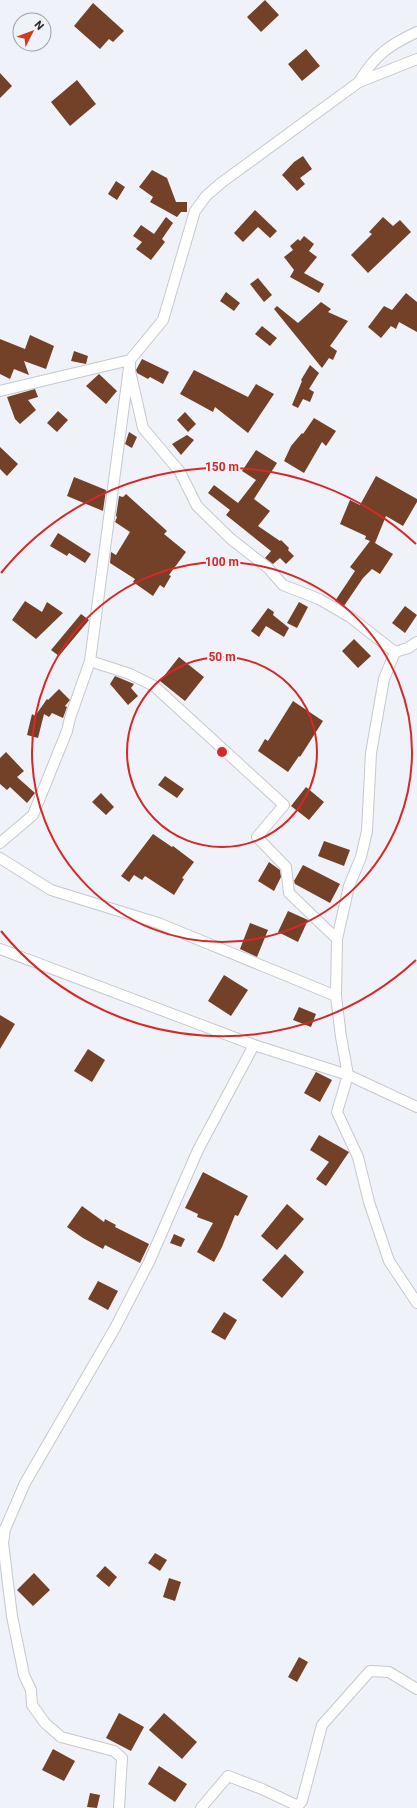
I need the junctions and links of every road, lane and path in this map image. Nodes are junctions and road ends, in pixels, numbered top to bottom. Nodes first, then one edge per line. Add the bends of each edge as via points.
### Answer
1 (417, 32) edge
2 (417, 59) edge
3 (359, 82) junction
4 (130, 360) junction
5 (0, 391) edge
6 (417, 642) edge
7 (395, 652) junction
8 (90, 661) junction
9 (0, 843) edge
10 (0, 858) edge
11 (337, 939) junction
12 (0, 949) edge
13 (336, 996) junction
14 (254, 1045) junction
15 (348, 1075) junction
16 (417, 1107) edge
17 (417, 1303) edge
18 (417, 1689) edge
19 (119, 1808) edge
20 (201, 1808) edge

1 - 3 street via 383,51 370,64
2 - 3 street
3 - 4 street via 206,196 195,211 164,320
4 - 5 street
4 - 7 street via 130,371 143,428 180,472 197,506 283,584 319,599 350,617
4 - 8 street
6 - 7 street
7 - 11 street via 384,679 371,753 367,831 361,857 349,886
8 - 9 street via 67,730 33,815
8 - 11 street via 130,674 154,686 284,805 257,837 286,867 289,893
10 - 13 street via 51,890 158,923
11 - 13 street
12 - 14 street
13 - 15 street
14 - 15 street
14 - 19 street via 198,1150 167,1223 119,1322 25,1483 6,1529 3,1543 12,1616 24,1675 31,1690 32,1705 45,1724 62,1737 114,1751 122,1758
15 - 16 street
15 - 17 street via 337,1112 358,1157 369,1202 389,1261
18 - 20 street via 389,1672 370,1671 322,1725 302,1801 298,1806 228,1776

